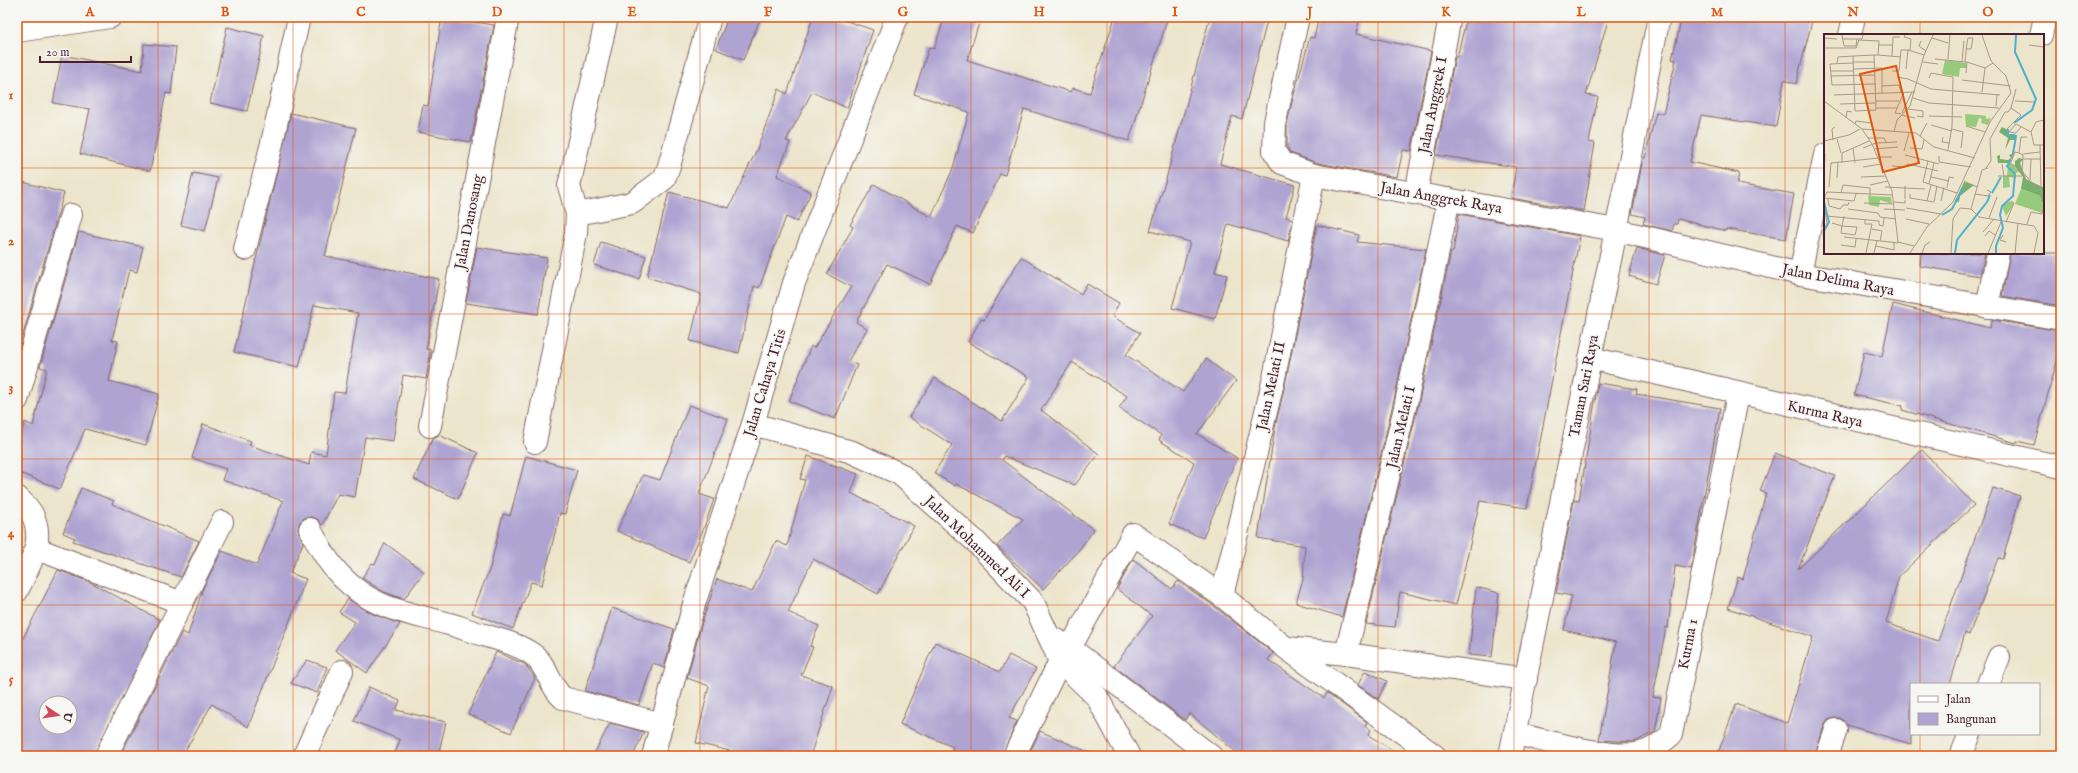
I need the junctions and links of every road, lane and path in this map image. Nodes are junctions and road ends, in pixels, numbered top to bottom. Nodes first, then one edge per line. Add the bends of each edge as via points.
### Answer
1 (110, 17) edge
2 (298, 17) edge
3 (508, 17) edge
4 (607, 17) edge
5 (710, 17) edge
6 (897, 17) edge
7 (1298, 17) edge
8 (1450, 17) edge
9 (1659, 17) edge
10 (1854, 17) edge
11 (2045, 17) edge
12 (17, 31) edge
13 (1850, 34) edge
14 (2042, 34) edge
15 (1824, 160) edge
16 (1314, 176) junction
17 (1416, 193) junction
18 (1449, 199) junction
19 (577, 214) junction
20 (71, 215) dead end
21 (1616, 230) junction
22 (245, 249) dead end
23 (1998, 254) edge
24 (1800, 274) junction
25 (1987, 307) junction
26 (2061, 319) edge
27 (1590, 358) junction
28 (1738, 394) junction
29 (17, 400) edge
30 (753, 424) junction
31 (430, 426) dead end
32 (535, 442) dead end
33 (2061, 467) edge
34 (17, 498) edge
35 (222, 522) dead end
36 (310, 529) dead end
37 (37, 549) junction
38 (17, 591) edge
39 (1222, 596) junction
40 (182, 603) junction
41 (1286, 648) junction
42 (1346, 654) junction
43 (1065, 655) junction
44 (1999, 657) dead end
45 (342, 671) dead end
46 (1526, 679) junction
47 (1988, 683) edge
48 (662, 724) junction
49 (1836, 730) dead end
50 (1516, 734) junction
51 (1970, 735) edge
52 (106, 756) edge
53 (304, 756) edge
54 (653, 756) edge
55 (1014, 756) edge
56 (1130, 756) edge
57 (1211, 756) edge
58 (1435, 756) edge
59 (1510, 756) edge
60 (1827, 756) edge
61 (1961, 756) edge

1 - 12 street
2 - 22 street via 272,143
3 - 31 street, Jalan Danosang
4 - 19 street via 569,186
5 - 19 street via 664,179 632,204
6 - 30 street, Jalan Cahaya Titis via 794,283
7 - 16 street, Jalan Anggrek Raya via 1275,122 1274,150 1282,163
8 - 17 street, Jalan Anggrek I
9 - 21 street, Taman Sari Raya
10 - 13 street
11 - 14 street
15 - 24 street
16 - 17 street, Jalan Anggrek Raya
16 - 39 street, Jalan Melati II via 1274,378
17 - 18 street, Jalan Anggrek Raya
18 - 21 street, Jalan Anggrek Raya
18 - 42 street, Jalan Melati I via 1406,403
19 - 32 street via 576,233
20 - 29 street
21 - 24 street, Jalan Delima Raya
21 - 27 street, Taman Sari Raya
23 - 25 street
24 - 25 street, Jalan Delima Raya
25 - 26 street, Jalan Delima Raya
27 - 28 street, Kurma Raya
27 - 46 street, Taman Sari Raya
28 - 33 street, Kurma Raya
28 - 50 street, Kurma 1 via 1671,735 1655,748 1637,754 1612,754
30 - 43 street, Jalan Mohammed Ali I via 852,452 900,474 975,541 1033,602 1047,635
30 - 48 street, Jalan Cahaya Titis via 694,604
34 - 37 street via 32,513 38,531
35 - 40 street
36 - 48 street via 325,557 342,577 360,593 390,610 448,624 516,646 532,654 542,665 555,691 563,698
37 - 38 street
37 - 40 street
39 - 41 street
39 - 43 street via 1133,534
40 - 52 street
41 - 42 street
41 - 58 street
42 - 46 street
43 - 55 street
43 - 56 street, Jalan Mohammed Ali I via 1097,697
43 - 57 street
44 - 47 street
45 - 53 street
46 - 50 street, Taman Sari Raya
48 - 54 street, Jalan Cahaya Titis
49 - 60 street
50 - 59 street, Taman Sari Raya
51 - 61 street

